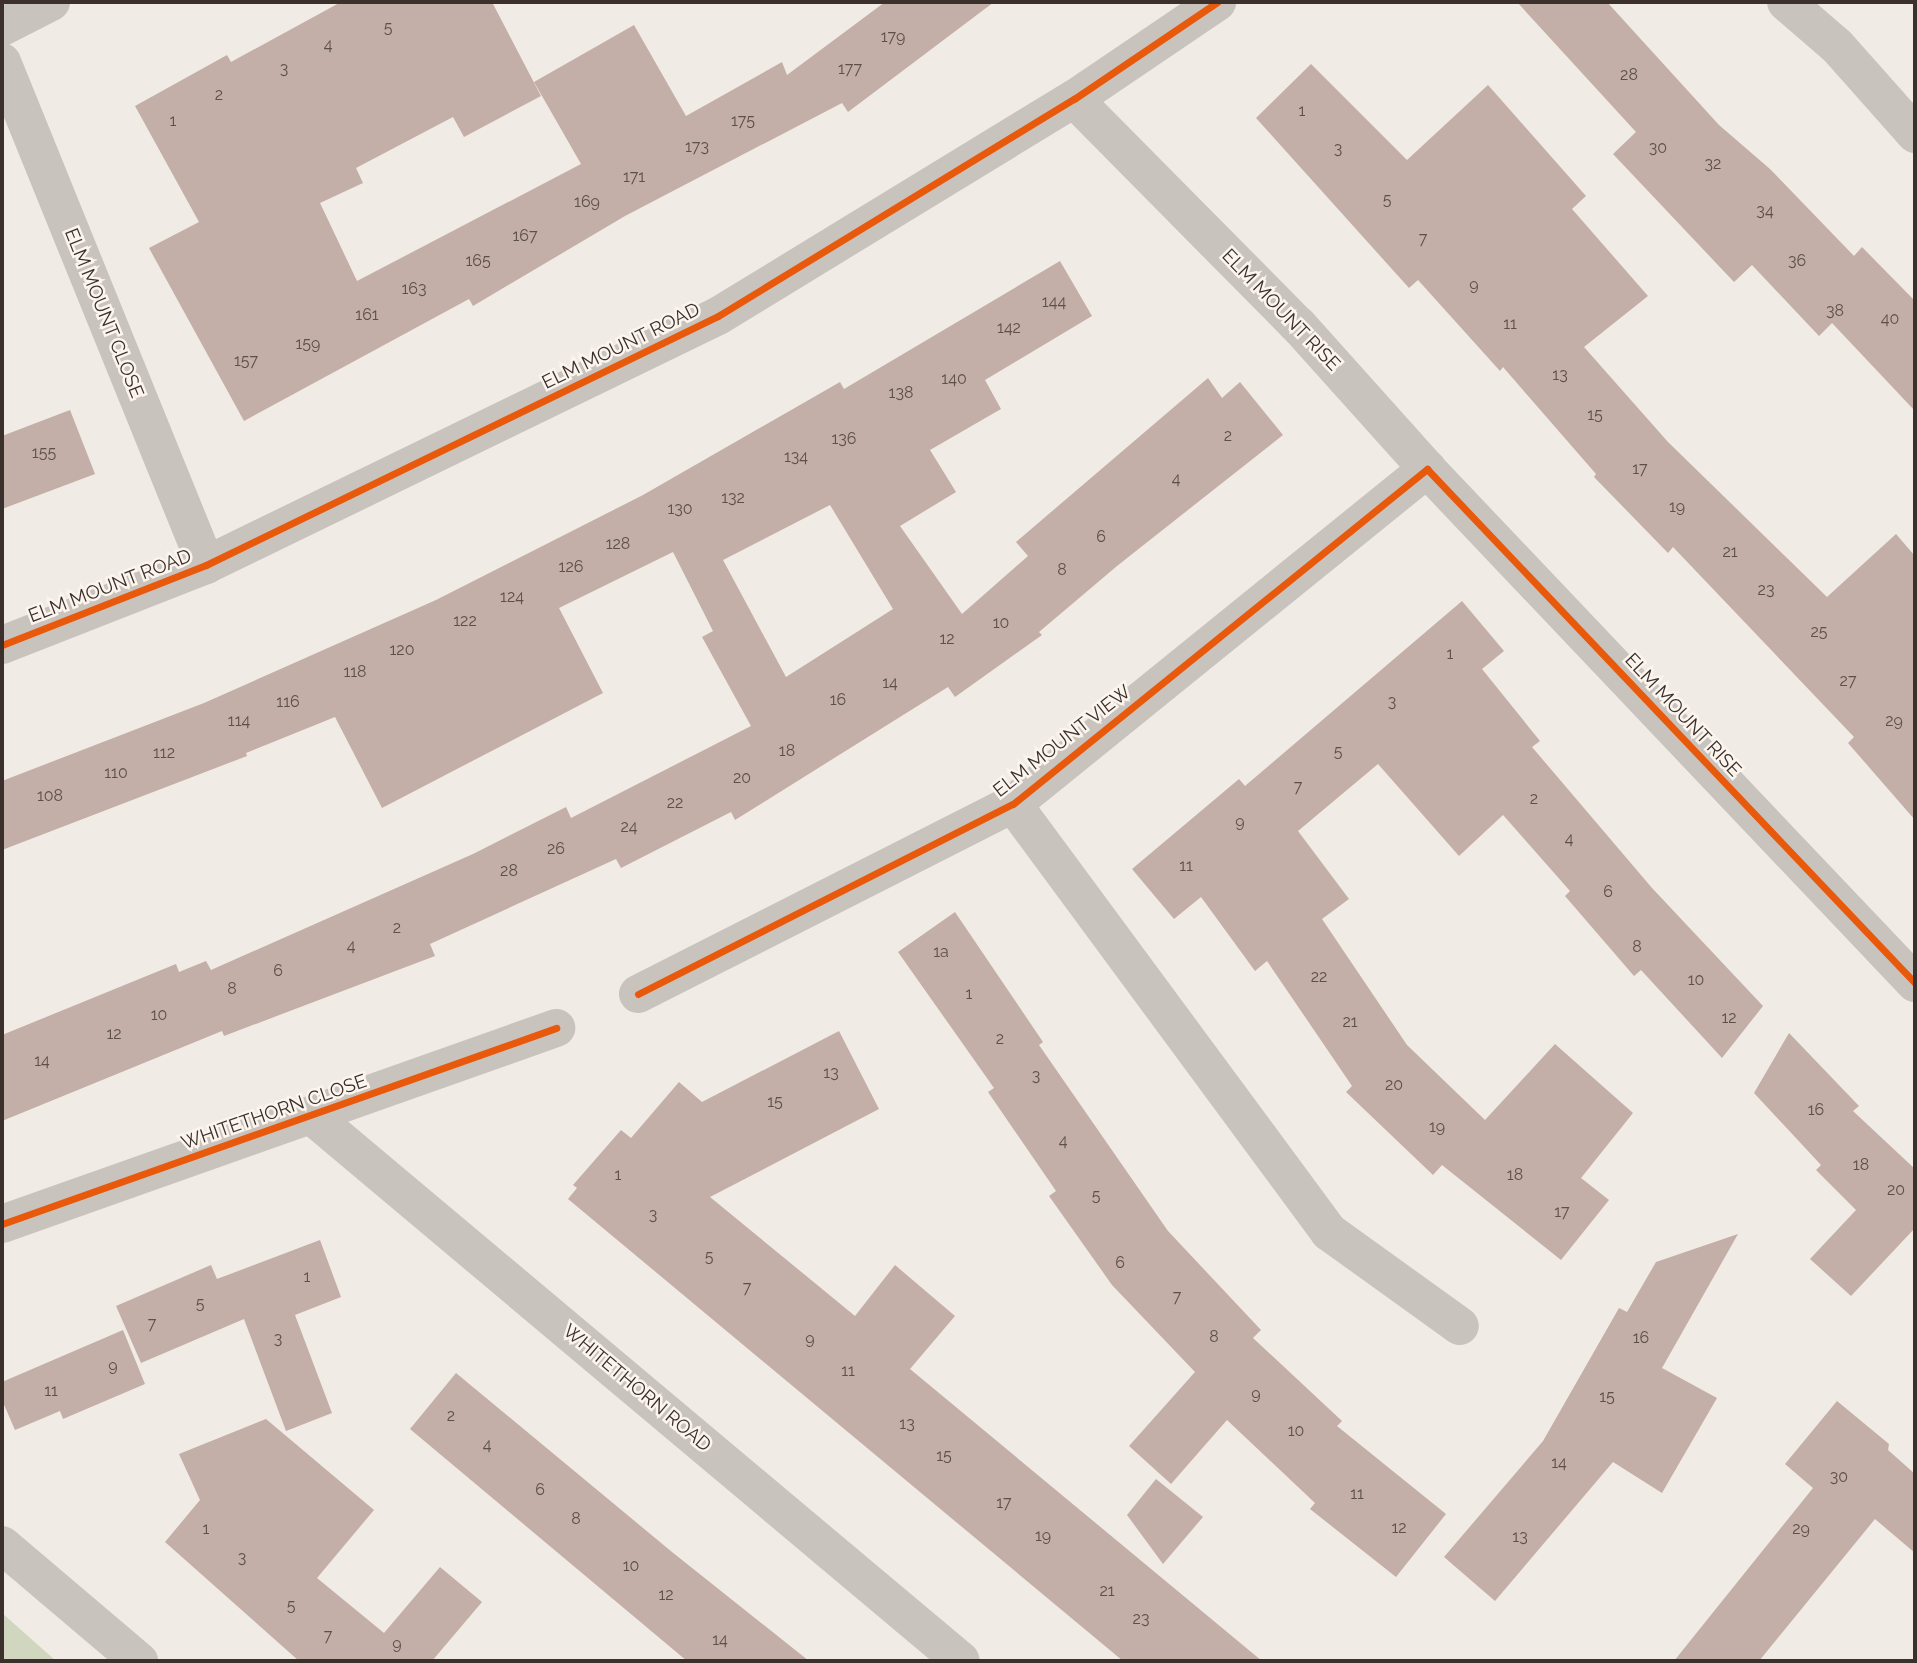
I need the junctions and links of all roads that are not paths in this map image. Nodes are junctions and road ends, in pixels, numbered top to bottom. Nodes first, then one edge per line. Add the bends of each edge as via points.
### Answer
1 (51, 2) edge
2 (1217, 2) edge
3 (1786, 2) edge
4 (2, 27) edge
5 (2, 62) edge
6 (1074, 99) junction
7 (1915, 134) edge
8 (1427, 469) junction
9 (206, 565) junction
10 (2, 645) edge
11 (1013, 804) junction
12 (1915, 983) edge
13 (638, 994) dead end
14 (555, 1028) dead end
15 (312, 1116) junction
16 (2, 1224) edge
17 (1460, 1326) dead end
18 (2, 1545) edge
19 (139, 1661) edge
20 (961, 1661) edge

1 - 4 street
2 - 6 street, ELM MOUNT ROAD
3 - 7 street via 1837,46
5 - 9 street, ELM MOUNT CLOSE
6 - 8 street, ELM MOUNT RISE via 1298,325
6 - 9 street, ELM MOUNT ROAD via 718,316
8 - 11 street, ELM MOUNT VIEW
8 - 12 street, ELM MOUNT RISE
9 - 10 street, ELM MOUNT ROAD
11 - 13 street, ELM MOUNT VIEW
11 - 17 street, ELM MOUNT VIEW via 1329,1232
14 - 15 street, WHITETHORN CLOSE
15 - 16 street, WHITETHORN CLOSE
15 - 20 street, WHITETHORN ROAD
18 - 19 street

